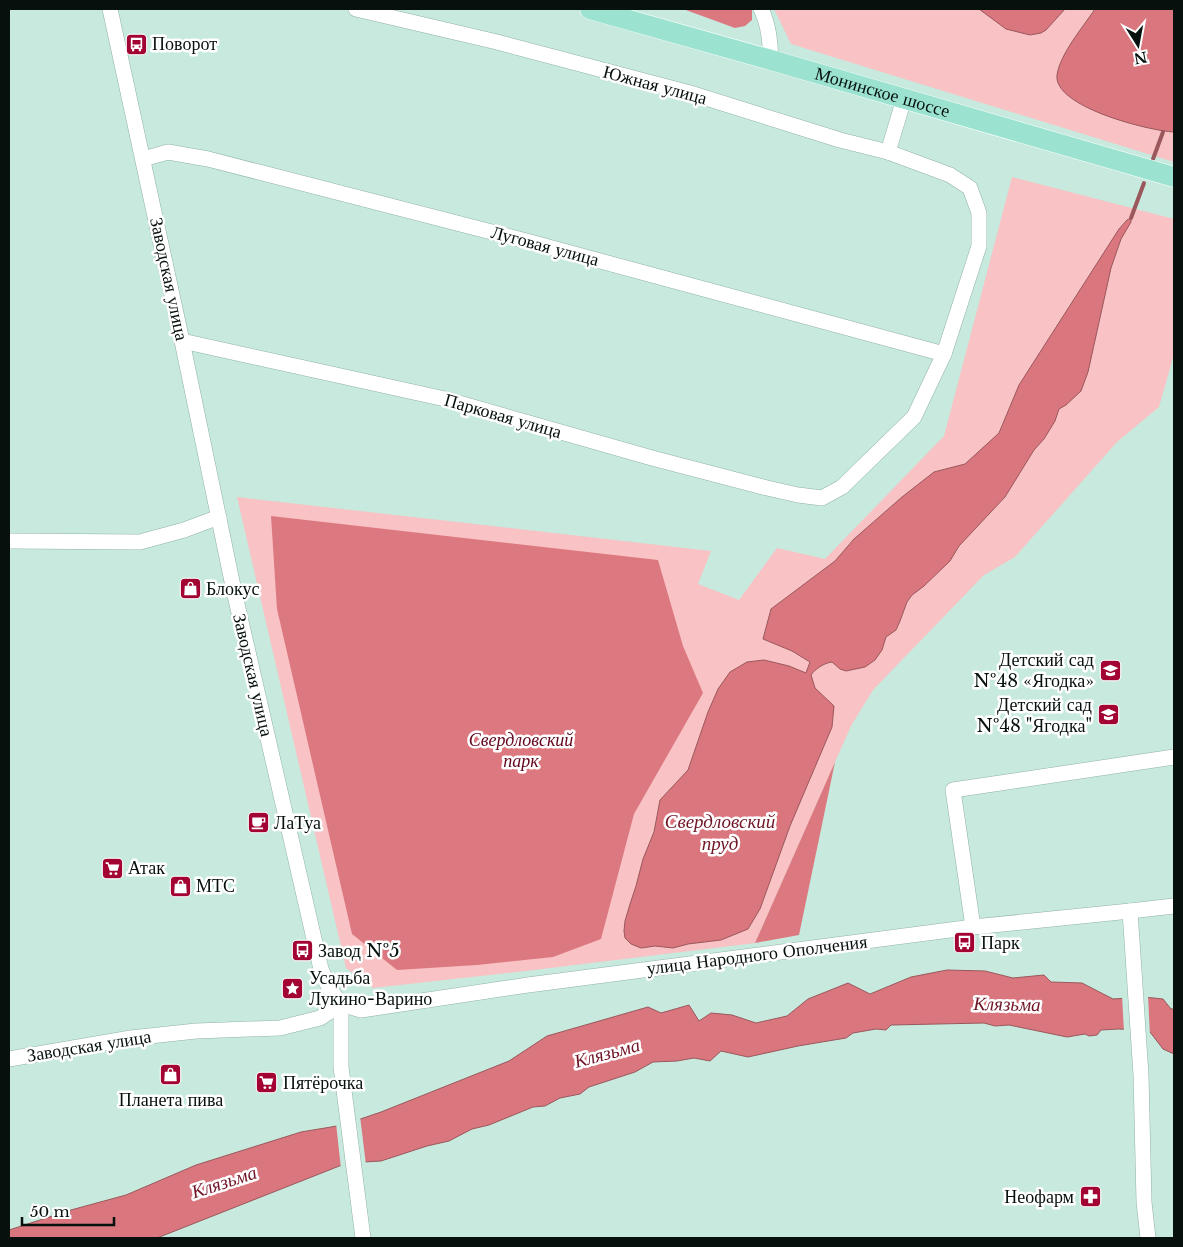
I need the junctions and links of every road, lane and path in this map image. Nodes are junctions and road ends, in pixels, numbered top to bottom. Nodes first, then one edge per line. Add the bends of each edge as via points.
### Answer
1 (110, 9) edge
2 (356, 9) edge
3 (590, 9) edge
4 (761, 9) edge
5 (771, 60) junction
6 (904, 99) junction
7 (888, 152) junction
8 (143, 160) junction
9 (1174, 177) edge
10 (182, 341) junction
11 (944, 354) junction
12 (822, 498) joint
13 (219, 517) junction
14 (9, 542) edge
15 (1174, 757) edge
16 (1174, 906) edge
17 (1130, 912) junction
18 (973, 927) junction
19 (341, 1004) junction
20 (9, 1059) edge
21 (362, 1231) edge
22 (1148, 1238) edge

1 - 8 street, Заводская улица
2 - 7 street, Южная улица via 680,90
3 - 5 main road, Монинское шоссе
4 - 5 street via 766,18
5 - 6 main road, Монинское шоссе
6 - 7 street
6 - 9 main road, Монинское шоссе
7 - 11 street, Южная улица via 950,175 970,188 979,213 979,246
8 - 10 street, Заводская улица
8 - 11 street, Луговая улица via 168,152 208,159 521,239
10 - 12 street, Парковая улица via 445,399 652,458 767,488
10 - 13 street, Заводская улица
11 - 12 street, Южная улица via 914,417 842,487
13 - 14 street via 140,542
13 - 19 street, Заводская улица via 321,969
15 - 18 street via 953,790
16 - 17 street, улица Народного Ополчения
17 - 18 street, улица Народного Ополчения
17 - 22 street
18 - 19 street, улица Народного Ополчения via 361,1010
19 - 20 street, Заводская улица via 320,1018 280,1028 131,1038
19 - 21 street via 341,1067

